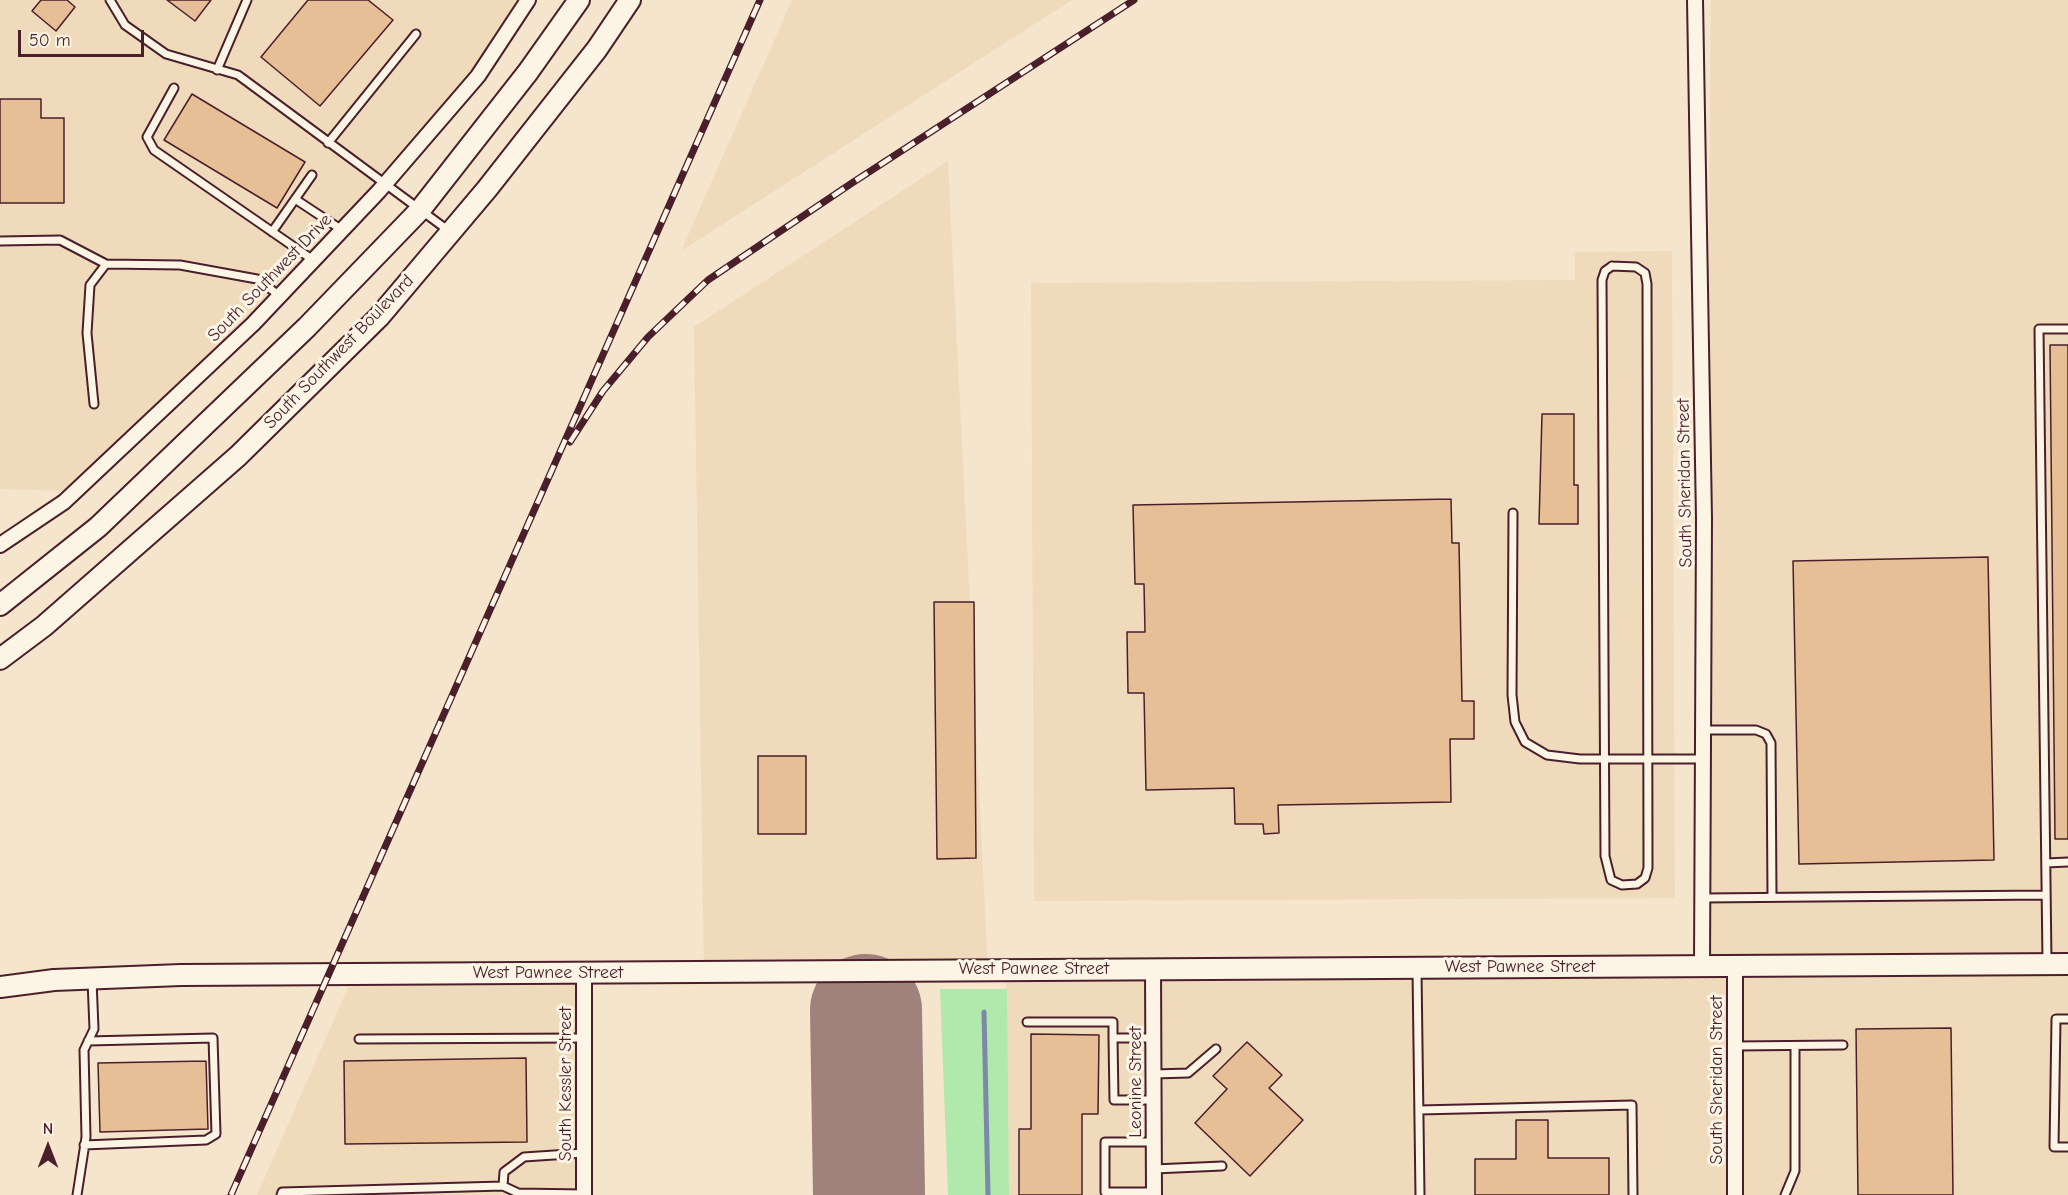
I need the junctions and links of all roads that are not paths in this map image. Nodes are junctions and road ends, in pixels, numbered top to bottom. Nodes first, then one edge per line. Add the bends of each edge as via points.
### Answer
1 (110, 0) edge
2 (247, 0) edge
3 (528, 0) edge
4 (579, 0) edge
5 (630, 0) edge
6 (1695, 0) edge
7 (416, 34) dead end
8 (217, 70) junction
9 (174, 88) dead end
10 (328, 143) junction
11 (312, 175) dead end
12 (385, 184) junction
13 (295, 199) junction
14 (420, 210) junction
15 (342, 230) junction
16 (272, 232) junction
17 (451, 232) junction
18 (0, 241) edge
19 (313, 260) junction
20 (106, 264) junction
21 (280, 296) junction
22 (2068, 329) edge
23 (94, 404) dead end
24 (1513, 513) dead end
25 (0, 545) edge
26 (0, 605) edge
27 (0, 658) edge
28 (1703, 730) junction
29 (1606, 759) junction
30 (1648, 759) junction
31 (1703, 759) junction
32 (2068, 862) edge
33 (2046, 863) junction
34 (2046, 895) junction
35 (1772, 897) junction
36 (1702, 898) junction
37 (2047, 964) junction
38 (2068, 964) edge
39 (1702, 966) junction
40 (1735, 966) junction
41 (1417, 968) junction
42 (1153, 969) junction
43 (584, 973) junction
44 (92, 977) junction
45 (0, 987) edge
46 (2068, 1019) edge
47 (1028, 1022) dead end
48 (584, 1038) junction
49 (1113, 1038) junction
50 (1154, 1038) junction
51 (358, 1040) dead end
52 (88, 1041) junction
53 (1843, 1045) dead end
54 (1735, 1046) junction
55 (1795, 1046) junction
56 (1216, 1049) dead end
57 (1154, 1074) junction
58 (1154, 1100) junction
59 (1419, 1110) junction
60 (1154, 1142) junction
61 (84, 1146) junction
62 (2068, 1147) edge
63 (584, 1153) junction
64 (1222, 1166) dead end
65 (1154, 1169) junction
66 (503, 1186) junction
67 (1154, 1193) edge
68 (77, 1195) edge
69 (281, 1195) edge
70 (584, 1195) edge
71 (1420, 1195) edge
72 (1633, 1195) edge
73 (1735, 1195) edge
74 (1785, 1195) edge

1 - 8 lane via 125,25 166,54
2 - 8 lane
3 - 12 street, South Southwest Drive via 478,76
4 - 14 main road
5 - 17 main road, South Southwest Boulevard via 597,49
6 - 28 street, South Sheridan Street via 1704,518
7 - 10 lane
8 - 10 lane via 238,75
9 - 16 lane via 147,137 154,150
10 - 12 lane
11 - 13 lane
12 - 14 lane
12 - 15 street, South Southwest Drive
13 - 15 lane
13 - 16 lane
14 - 17 lane
14 - 26 main road via 307,327 98,527
15 - 19 street, South Southwest Drive
16 - 19 lane
17 - 27 main road, South Southwest Boulevard via 379,317 238,456 44,626
18 - 20 lane via 60,240
19 - 21 street, South Southwest Drive
20 - 21 lane via 180,266 257,279
20 - 23 lane via 90,285 87,333
21 - 25 street, South Southwest Drive via 64,502
22 - 33 lane via 2039,329
24 - 29 lane via 1515,722 1525,742 1547,755
28 - 31 street, South Sheridan Street
28 - 35 lane via 1756,730 1766,734 1771,743
29 - 30 lane
29 - 30 lane via 1605,856 1611,880 1622,885 1637,884 1645,878 1648,868
29 - 30 lane via 1602,280 1612,266 1636,267 1645,273 1647,284
30 - 31 lane
31 - 36 street, South Sheridan Street
32 - 33 lane
33 - 34 lane
34 - 35 lane
34 - 37 lane
35 - 36 lane
36 - 39 street, South Sheridan Street
37 - 38 main road, West Pawnee Street
37 - 40 main road, West Pawnee Street
39 - 40 main road, West Pawnee Street
39 - 41 main road, West Pawnee Street
40 - 54 street, South Sheridan Street
41 - 42 main road, West Pawnee Street
41 - 59 lane
42 - 43 main road, West Pawnee Street
42 - 50 street, Leonine Street
43 - 44 main road, West Pawnee Street
43 - 48 street, South Kessler Street
44 - 45 main road, West Pawnee Street
44 - 52 lane via 94,1029
46 - 62 lane via 2056,1019 2054,1147
47 - 49 lane via 1113,1022
48 - 51 lane
48 - 63 street, South Kessler Street
49 - 50 lane
49 - 58 lane via 1114,1100
50 - 57 street, Leonine Street
52 - 61 lane via 84,1050
52 - 61 lane via 213,1038 216,1134 206,1140
53 - 55 lane
54 - 55 lane
54 - 73 street, South Sheridan Street
55 - 74 lane via 1795,1171
56 - 57 lane via 1188,1073
57 - 58 street, Leonine Street
58 - 60 street, Leonine Street
59 - 71 lane
59 - 72 lane via 1632,1105
60 - 65 street, Leonine Street
60 - 67 lane via 1105,1142 1105,1192
61 - 68 lane
63 - 66 lane via 524,1157 504,1172
63 - 70 street, South Kessler Street
64 - 65 lane
65 - 67 street, Leonine Street
66 - 69 lane
66 - 70 lane via 518,1193

